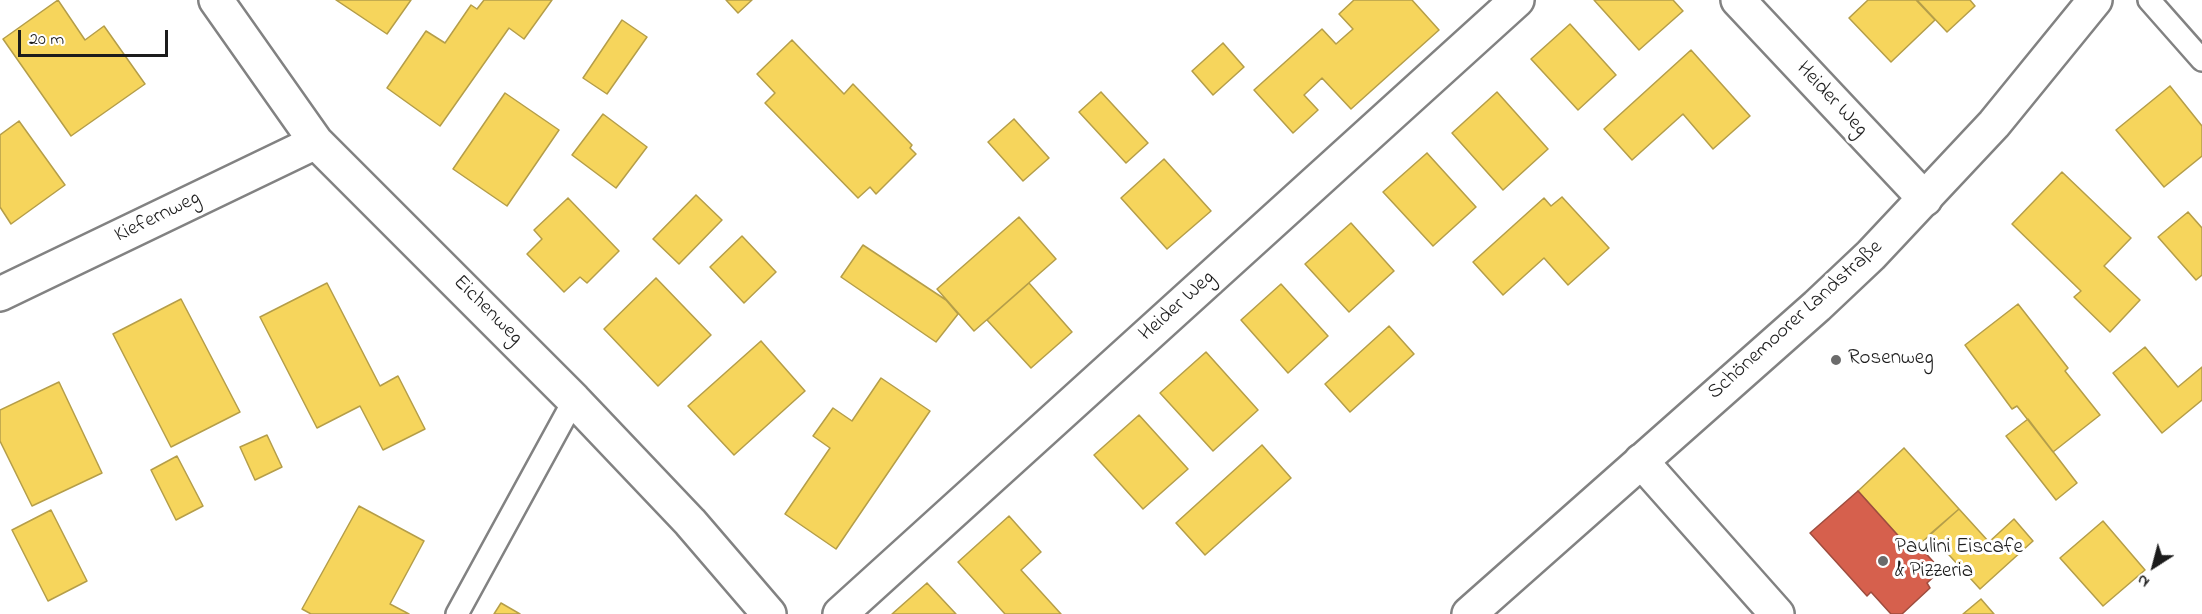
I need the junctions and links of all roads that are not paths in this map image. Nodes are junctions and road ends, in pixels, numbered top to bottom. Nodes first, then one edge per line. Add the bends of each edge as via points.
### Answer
1 (216, 0) edge
2 (1516, 0) edge
3 (1738, 0) edge
4 (2095, 0) edge
5 (2149, 0) edge
6 (2202, 60) edge
7 (316, 142) junction
8 (1925, 199) junction
9 (0, 294) edge
10 (574, 400) junction
11 (1641, 461) junction
12 (457, 614) edge
13 (769, 614) edge
14 (840, 614) edge
15 (1469, 614) edge
16 (1777, 614) edge

1 - 7 street, Eichenweg
2 - 14 street, Heider Weg
3 - 8 street, Heider Weg
4 - 8 street, Schönemoorer Landstraße via 1994,124
5 - 6 lane
7 - 9 street, Kiefernweg
7 - 10 street, Eichenweg
8 - 11 street, Schönemoorer Landstraße via 1817,306
10 - 12 lane
10 - 13 street, Eichenweg via 690,522
11 - 15 street, Schönemoorer Landstraße
11 - 16 street

